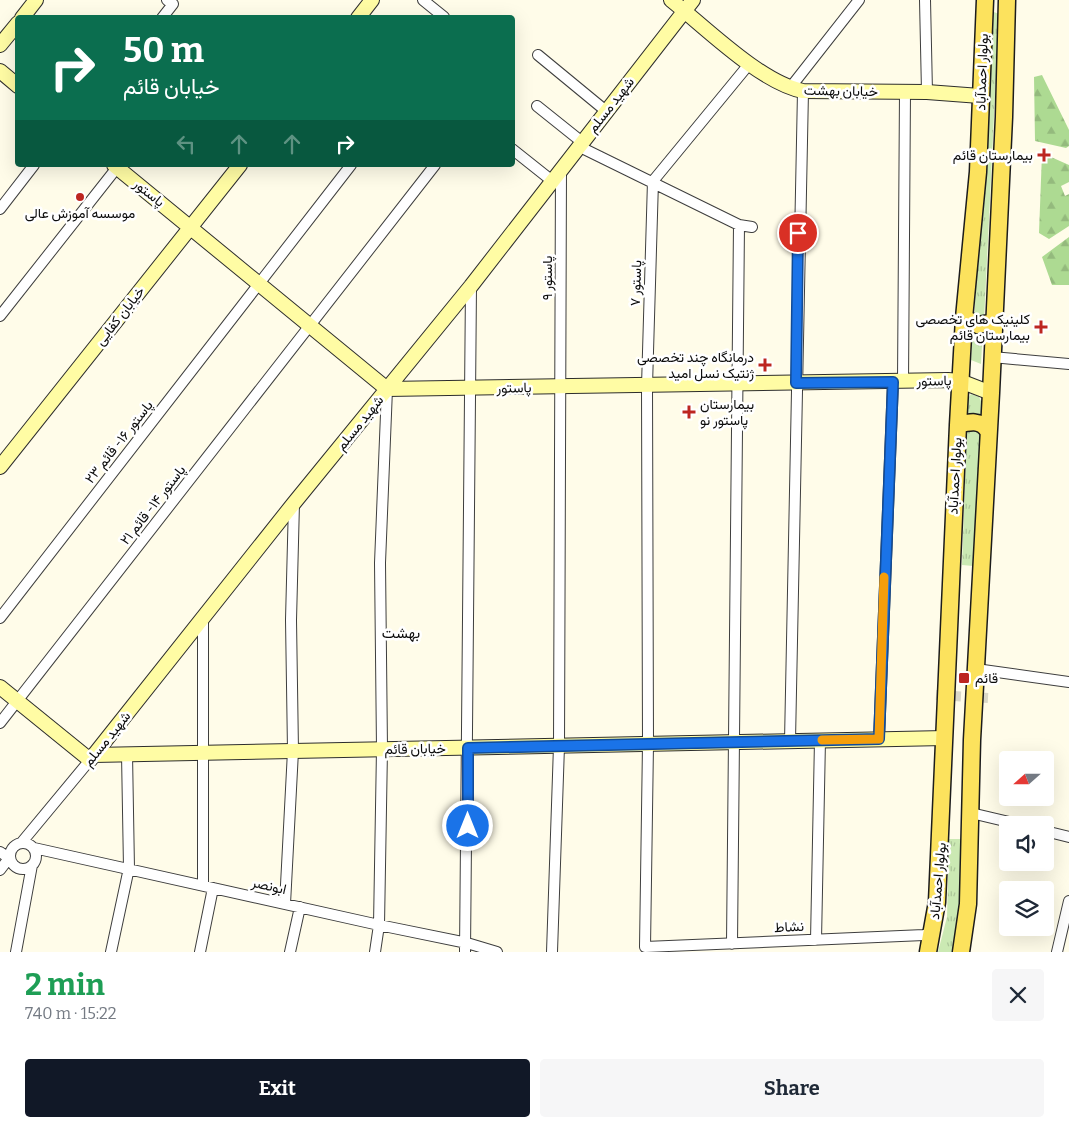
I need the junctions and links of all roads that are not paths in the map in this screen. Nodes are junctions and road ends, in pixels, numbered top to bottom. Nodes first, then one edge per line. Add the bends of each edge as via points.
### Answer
1 (36, 0) edge
2 (372, 0) edge
3 (423, 0) edge
4 (671, 0) edge
5 (860, 0) edge
6 (925, 0) edge
7 (985, 0) edge
8 (1007, 0) edge
9 (170, 2) edge
10 (689, 5) edge
11 (24, 15) edge
12 (164, 15) edge
13 (360, 15) edge
14 (442, 15) edge
15 (15, 27) edge
16 (0, 45) edge
17 (538, 55) dead end
18 (750, 64) junction
19 (0, 71) edge
20 (15, 84) edge
21 (796, 89) junction
22 (905, 92) junction
23 (927, 92) junction
24 (980, 96) junction
25 (537, 106) dead end
26 (606, 111) junction
27 (580, 144) junction
28 (515, 151) edge
29 (32, 167) edge
30 (116, 167) edge
31 (118, 167) edge
32 (238, 167) edge
33 (349, 167) edge
34 (433, 167) edge
35 (561, 168) junction
36 (551, 180) junction
37 (652, 181) junction
38 (0, 208) edge
39 (739, 225) junction
40 (190, 227) junction
41 (752, 227) dead end
42 (259, 283) junction
43 (471, 286) junction
44 (0, 316) edge
45 (964, 318) junction
46 (994, 322) junction
47 (311, 325) junction
48 (992, 357) junction
49 (1069, 364) edge
50 (960, 381) junction
51 (898, 382) junction
52 (796, 383) junction
53 (739, 384) junction
54 (647, 386) junction
55 (560, 387) junction
56 (470, 388) junction
57 (387, 389) junction
58 (991, 393) junction
59 (958, 425) junction
60 (988, 430) junction
61 (0, 467) edge
62 (294, 503) junction
63 (0, 618) edge
64 (203, 618) junction
65 (976, 669) junction
66 (1069, 682) edge
67 (0, 687) edge
68 (17, 702) junction
69 (0, 723) edge
70 (945, 738) junction
71 (879, 739) junction
72 (820, 740) junction
73 (790, 741) junction
74 (735, 742) junction
75 (648, 744) junction
76 (559, 746) junction
77 (468, 748) junction
78 (382, 749) junction
79 (293, 751) junction
80 (204, 753) junction
81 (127, 754) junction
82 (92, 758) junction
83 (971, 813) junction
84 (999, 820) edge
85 (1054, 833) edge
86 (1069, 836) edge
87 (22, 842) junction
88 (34, 848) junction
89 (0, 852) edge
90 (10, 858) junction
91 (32, 865) junction
92 (129, 868) junction
93 (0, 870) edge
94 (208, 886) junction
95 (1069, 901) edge
96 (285, 904) junction
97 (300, 907) junction
98 (379, 925) junction
99 (933, 932) junction
100 (816, 940) junction
101 (732, 944) junction
102 (466, 947) edge
103 (645, 947) joint
104 (16, 952) edge
105 (111, 952) edge
106 (200, 952) edge
107 (290, 952) edge
108 (375, 952) edge
109 (498, 952) edge
110 (552, 952) edge
111 (928, 952) edge
112 (961, 952) edge
113 (1057, 952) edge

1 - 11 street
2 - 13 street
3 - 14 street
4 - 10 street, خیابان بهشت
5 - 21 street
6 - 23 street
7 - 24 main road, بولوار احمدآباد
8 - 46 main road, بولوار احمدآباد
9 - 12 street
10 - 18 street, خیابان بهشت
10 - 26 street, شهید مسلم
15 - 16 street
17 - 26 street
18 - 21 street, خیابان بهشت
18 - 37 street
19 - 20 street
21 - 22 street, خیابان بهشت
21 - 52 street
22 - 23 street, خیابان بهشت
22 - 51 street
23 - 24 street, خیابان بهشت
24 - 45 main road, بولوار احمدآباد via 978,172
25 - 27 street
26 - 27 street, شهید مسلم
27 - 35 street, شهید مسلم
27 - 37 street
28 - 36 street
29 - 38 street
30 - 44 street
31 - 40 street, پاستور
32 - 40 street, خیابان کفایی
33 - 42 street, پاستور ۱۶- قائم ۲۳
34 - 47 street, پاستور ۱۴- قائم ۲۱
35 - 36 street, شهید مسلم
35 - 55 street, پاستور ۹
36 - 43 street, شهید مسلم
37 - 39 street
37 - 54 street, پاستور ۷
39 - 41 street
39 - 53 street
40 - 42 street, پاستور
40 - 61 street, خیابان کفایی
42 - 47 street, پاستور
42 - 63 street, پاستور ۱۶- قائم ۲۳
43 - 56 street
43 - 57 street, شهید مسلم
45 - 46 main road via 978,325
45 - 50 main road, بولوار احمدآباد
46 - 48 main road, بولوار احمدآباد
47 - 57 street, پاستور
47 - 68 street, پاستور ۱۴- قائم ۲۱
48 - 49 street
48 - 58 main road, بولوار احمدآباد
50 - 51 street, پاستور
50 - 58 street, پاستور
50 - 59 main road, بولوار احمدآباد
51 - 52 street, پاستور
51 - 71 street via 885,556
52 - 53 street, پاستور
52 - 73 street
53 - 54 street, پاستور
53 - 74 street
54 - 55 street, پاستور
54 - 75 street, پاستور ۷
55 - 56 street, پاستور
55 - 76 street, پاستور ۹
56 - 57 street, پاستور
56 - 77 street
57 - 62 street, شهید مسلم
57 - 78 street via 380,563
58 - 60 main road, بولوار احمدآباد
59 - 60 main road via 977,422
59 - 70 main road, بولوار احمدآباد
60 - 65 main road, بولوار احمدآباد
62 - 64 street, شهید مسلم
62 - 79 street
64 - 80 street
64 - 82 street, شهید مسلم
65 - 66 street
65 - 83 main road, بولوار احمدآباد
67 - 68 street
68 - 69 street, پاستور ۱۴- قائم ۲۱
68 - 82 street
70 - 71 street, خیابان قائم
70 - 99 main road, بولوار احمدآباد via 938,893
71 - 72 street, خیابان قائم
72 - 73 street, خیابان قائم
72 - 100 street
73 - 74 street, خیابان قائم
74 - 75 street, خیابان قائم
74 - 101 street
75 - 76 street, خیابان قائم
75 - 103 street, پاستور ۷
76 - 77 street, خیابان قائم
76 - 110 street, پاستور ۹
77 - 78 street, خیابان قائم
77 - 102 street
78 - 79 street, خیابان قائم
78 - 98 street
79 - 80 street, خیابان قائم
79 - 96 street
80 - 81 street, خیابان قائم
80 - 94 street
81 - 82 street, خیابان قائم
81 - 92 street
82 - 87 street, شهید مسلم
83 - 84 street
83 - 112 main road, بولوار احمدآباد via 968,904
85 - 86 street
87 - 88 street
87 - 90 street via 12,847
88 - 91 street via 36,857
88 - 92 street, ابونصر
89 - 90 street
90 - 91 street via 17,868 25,869
90 - 93 street
91 - 104 street
92 - 94 street, ابونصر
92 - 105 street
94 - 96 street, ابونصر
94 - 106 street
95 - 113 street
96 - 97 street, ابونصر
97 - 98 street, ابونصر
97 - 107 street
98 - 102 street, ابونصر
98 - 108 street
99 - 100 street, نشاط
99 - 111 main road, بولوار احمدآباد
100 - 101 street, نشاط
101 - 103 street, نشاط
102 - 109 street, ابونصر

